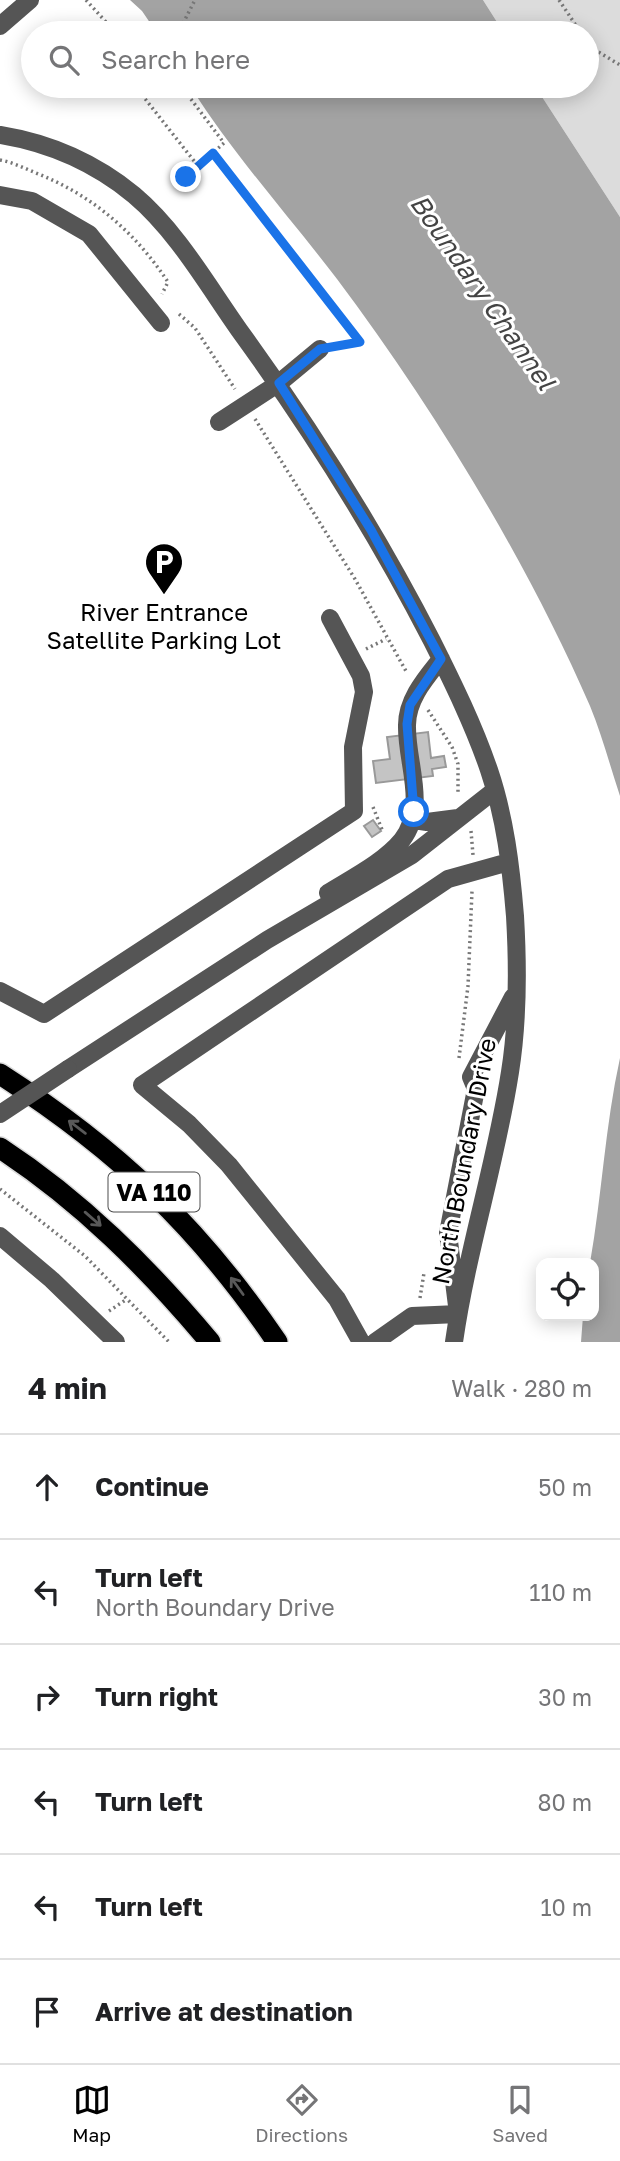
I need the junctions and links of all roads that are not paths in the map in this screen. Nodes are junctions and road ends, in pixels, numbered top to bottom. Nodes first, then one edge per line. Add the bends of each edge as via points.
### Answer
1 (30, 0) edge
2 (0, 26) edge
3 (0, 135) edge
4 (0, 195) edge
5 (161, 323) dead end
6 (320, 349) road end
7 (279, 383) junction
8 (219, 422) dead end
9 (330, 618) dead end
10 (441, 659) junction
11 (495, 790) junction
12 (414, 820) junction
13 (468, 822) junction
14 (509, 862) junction
15 (267, 940) junction
16 (0, 991) edge
17 (515, 994) junction
18 (0, 1074) edge
19 (0, 1114) edge
20 (0, 1148) edge
21 (0, 1236) edge
22 (458, 1314) junction
23 (116, 1342) edge
24 (210, 1342) edge
25 (277, 1342) edge
26 (361, 1342) edge
27 (375, 1342) edge
28 (454, 1342) edge

1 - 2 street
3 - 7 street, North Boundary Drive via 76,158 138,199 172,237
4 - 5 street via 32,201 89,234
6 - 7 street
7 - 8 street
7 - 10 street, North Boundary Drive via 371,530
9 - 16 street via 361,676 364,692 353,747 354,811 44,1014
10 - 11 street, North Boundary Drive
10 - 12 street via 410,705 407,724
11 - 13 street
11 - 14 street, North Boundary Drive
12 - 13 street
12 - 15 street via 396,846
13 - 15 street
14 - 17 street, North Boundary Drive via 516,935
14 - 26 street via 448,879 142,1085 229,1165 337,1299
15 - 19 street, bridge
17 - 22 street, North Boundary Drive via 510,1073
17 - 22 street via 471,1077 476,1089 447,1233
25 -> 18 highway, VA 110 via 206,1246 140,1177 78,1127
20 -> 24 highway, VA 110 via 99,1223
21 - 23 street
22 - 27 street via 412,1316
22 - 28 street, North Boundary Drive

